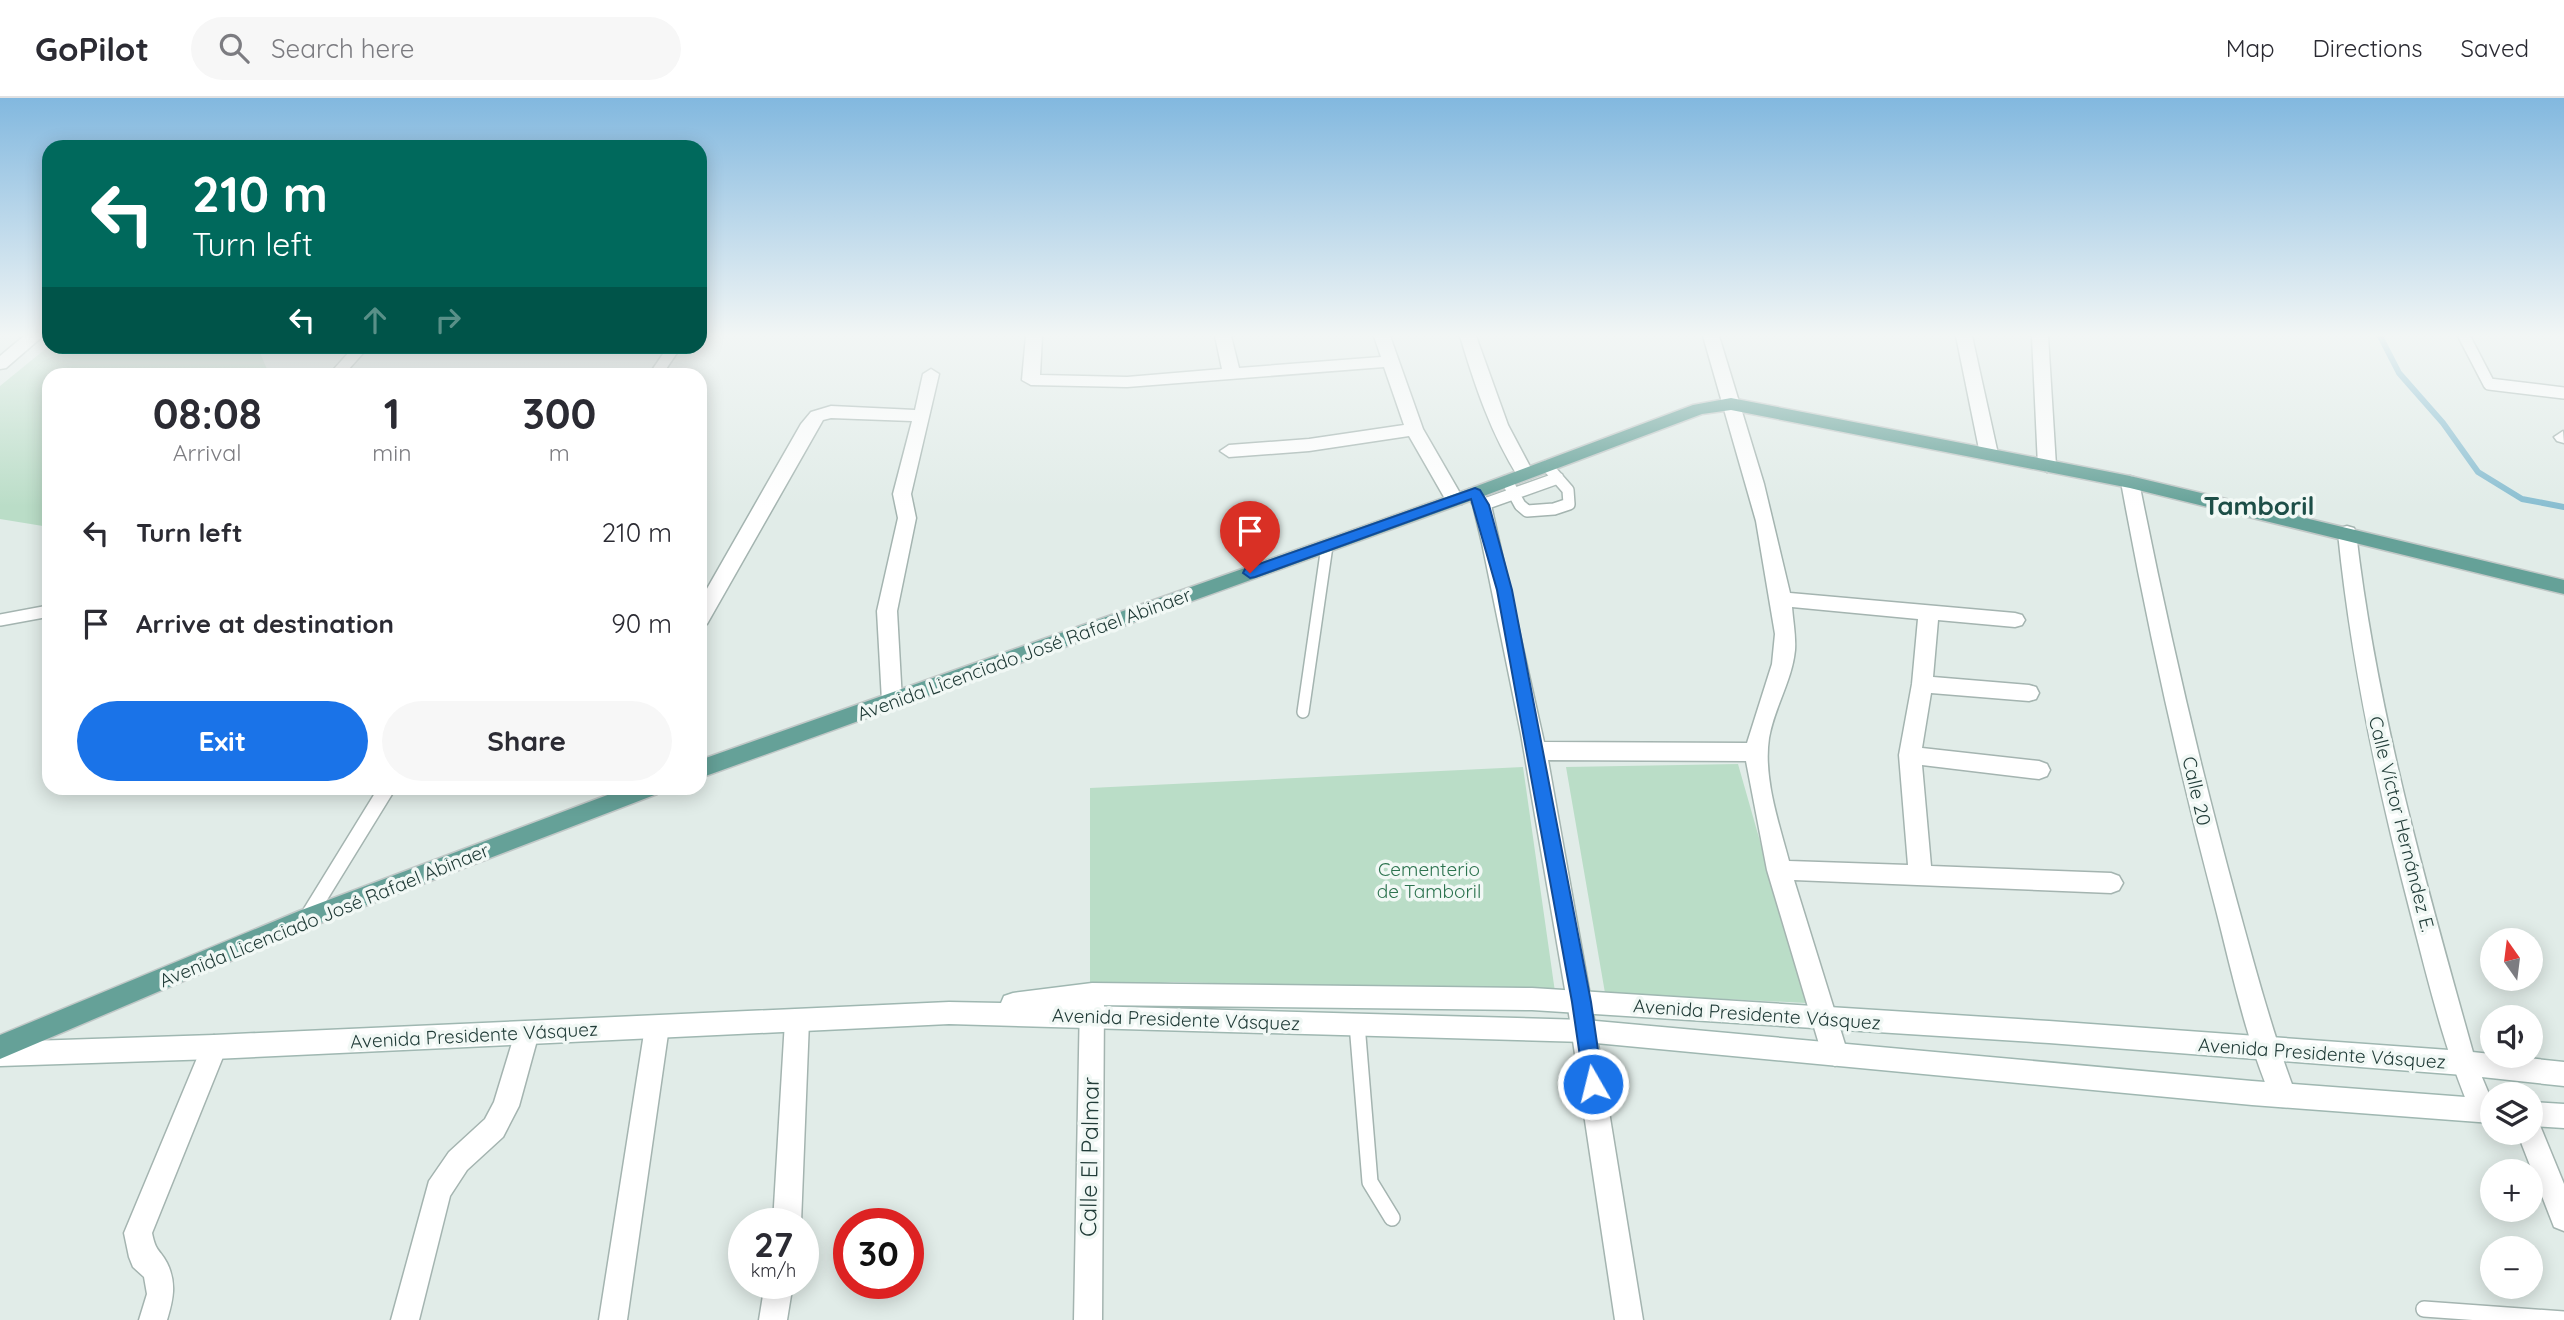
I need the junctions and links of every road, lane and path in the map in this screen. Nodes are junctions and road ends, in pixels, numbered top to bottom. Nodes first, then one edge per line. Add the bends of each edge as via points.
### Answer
1 (927, 393) edge
2 (1401, 393) edge
3 (1488, 393) edge
4 (1728, 393) edge
5 (1976, 393) edge
6 (2043, 393) edge
7 (1731, 404) junction
8 (922, 416) junction
9 (1414, 429) junction
10 (1229, 451) dead end
11 (1989, 454) junction
12 (2047, 466) junction
13 (1553, 472) junction
14 (2130, 482) junction
15 (1516, 483) junction
16 (1470, 499) junction
17 (2347, 533) junction
18 (1327, 546) junction
19 (2564, 587) edge
20 (1781, 599) junction
21 (707, 607) edge
22 (42, 612) edge
23 (1929, 613) junction
24 (0, 620) edge
25 (2015, 620) dead end
26 (1922, 684) junction
27 (2029, 692) dead end
28 (892, 701) junction
29 (1303, 712) dead end
30 (1535, 751) junction
31 (1757, 751) junction
32 (1910, 755) junction
33 (707, 767) edge
34 (2039, 770) dead end
35 (383, 795) edge
36 (631, 795) edge
37 (1778, 870) junction
38 (1920, 875) junction
39 (2111, 883) dead end
40 (307, 918) junction
41 (1581, 1002) junction
42 (1091, 1005) junction
43 (1824, 1018) junction
44 (797, 1021) junction
45 (1357, 1024) junction
46 (657, 1027) junction
47 (1586, 1031) junction
48 (527, 1033) junction
49 (0, 1047) edge
50 (214, 1047) junction
51 (2266, 1050) junction
52 (0, 1054) edge
53 (1835, 1054) junction
54 (2463, 1063) junction
55 (2564, 1074) edge
56 (2283, 1095) junction
57 (2480, 1097) edge
58 (2480, 1110) edge
59 (2543, 1115) edge
60 (2564, 1116) edge
61 (2534, 1145) edge
62 (788, 1208) edge
63 (2564, 1217) edge
64 (1392, 1218) dead end
65 (776, 1299) edge
66 (2424, 1309) dead end
67 (2564, 1319) edge
68 (153, 1320) edge
69 (405, 1320) edge
70 (613, 1320) edge
71 (773, 1320) edge
72 (1088, 1320) edge
73 (1629, 1320) edge

1 - 8 street
2 - 9 street
3 - 15 street via 1510,451
4 - 7 street
5 - 11 street
6 - 12 street
7 - 11 main road, Avenida Licenciado José Rafael Abinaer
7 - 13 main road, Avenida Licenciado José Rafael Abinaer via 1699,409
7 - 20 street via 1760,501
8 - 21 street via 831,412 817,416
8 - 28 street via 902,494 907,518 887,611
9 - 10 street
9 - 16 street
11 - 12 main road, Avenida Licenciado José Rafael Abinaer
12 - 14 main road, Avenida Licenciado José Rafael Abinaer
13 - 15 main road, Avenida Licenciado José Rafael Abinaer
13 - 15 lane via 1568,490 1569,504 1533,513 1520,505
14 - 17 main road, Avenida Licenciado José Rafael Abinaer
14 - 51 street, Calle 20 via 2153,605 2211,852
15 - 16 main road, Avenida Licenciado José Rafael Abinaer
16 - 18 main road, Avenida Licenciado José Rafael Abinaer
16 - 30 street via 1504,590
17 - 19 main road, Avenida Licenciado José Rafael Abinaer
17 - 54 street, Calle Víctor Hernández E. via 2353,599 2373,706
18 - 28 main road, Avenida Licenciado José Rafael Abinaer
18 - 29 lane
20 - 23 street
20 - 31 street via 1784,661
22 - 24 lane
23 - 25 street
23 - 26 street
26 - 27 street
26 - 32 street
28 - 33 main road, Avenida Licenciado José Rafael Abinaer
30 - 31 street
30 - 41 street
31 - 37 street
32 - 34 street
32 - 38 street
35 - 40 lane
36 - 40 main road, Avenida Licenciado José Rafael Abinaer
37 - 38 street
37 - 43 street
38 - 39 street
40 - 49 main road, Avenida Licenciado José Rafael Abinaer
41 - 42 street, Avenida Presidente Vásquez
41 - 43 street, Avenida Presidente Vásquez
41 - 47 street
42 - 44 street, Avenida Presidente Vásquez
42 - 45 street, Avenida Presidente Vásquez
42 - 72 street, Calle El Palmar
43 - 51 street, Avenida Presidente Vásquez
43 - 53 street
44 - 46 street, Avenida Presidente Vásquez
44 - 62 street
45 - 47 street, Avenida Presidente Vásquez
45 - 64 lane via 1370,1182
46 - 48 street, Avenida Presidente Vásquez
46 - 70 street
47 - 53 street, Avenida Presidente Vásquez
47 - 73 street
48 - 50 street, Avenida Presidente Vásquez
48 - 69 street via 506,1105 494,1128 458,1161 438,1191
50 - 52 street, Avenida Presidente Vásquez
50 - 68 street via 138,1233 143,1257 156,1270 161,1294
51 - 54 street, Avenida Presidente Vásquez
51 - 56 street, Calle 20
53 - 56 street, Avenida Presidente Vásquez
54 - 55 street, Avenida Presidente Vásquez
54 - 57 street, Calle Víctor Hernández E.
56 - 58 street, Avenida Presidente Vásquez
59 - 60 street
61 - 63 street
65 - 71 street
66 - 67 lane

